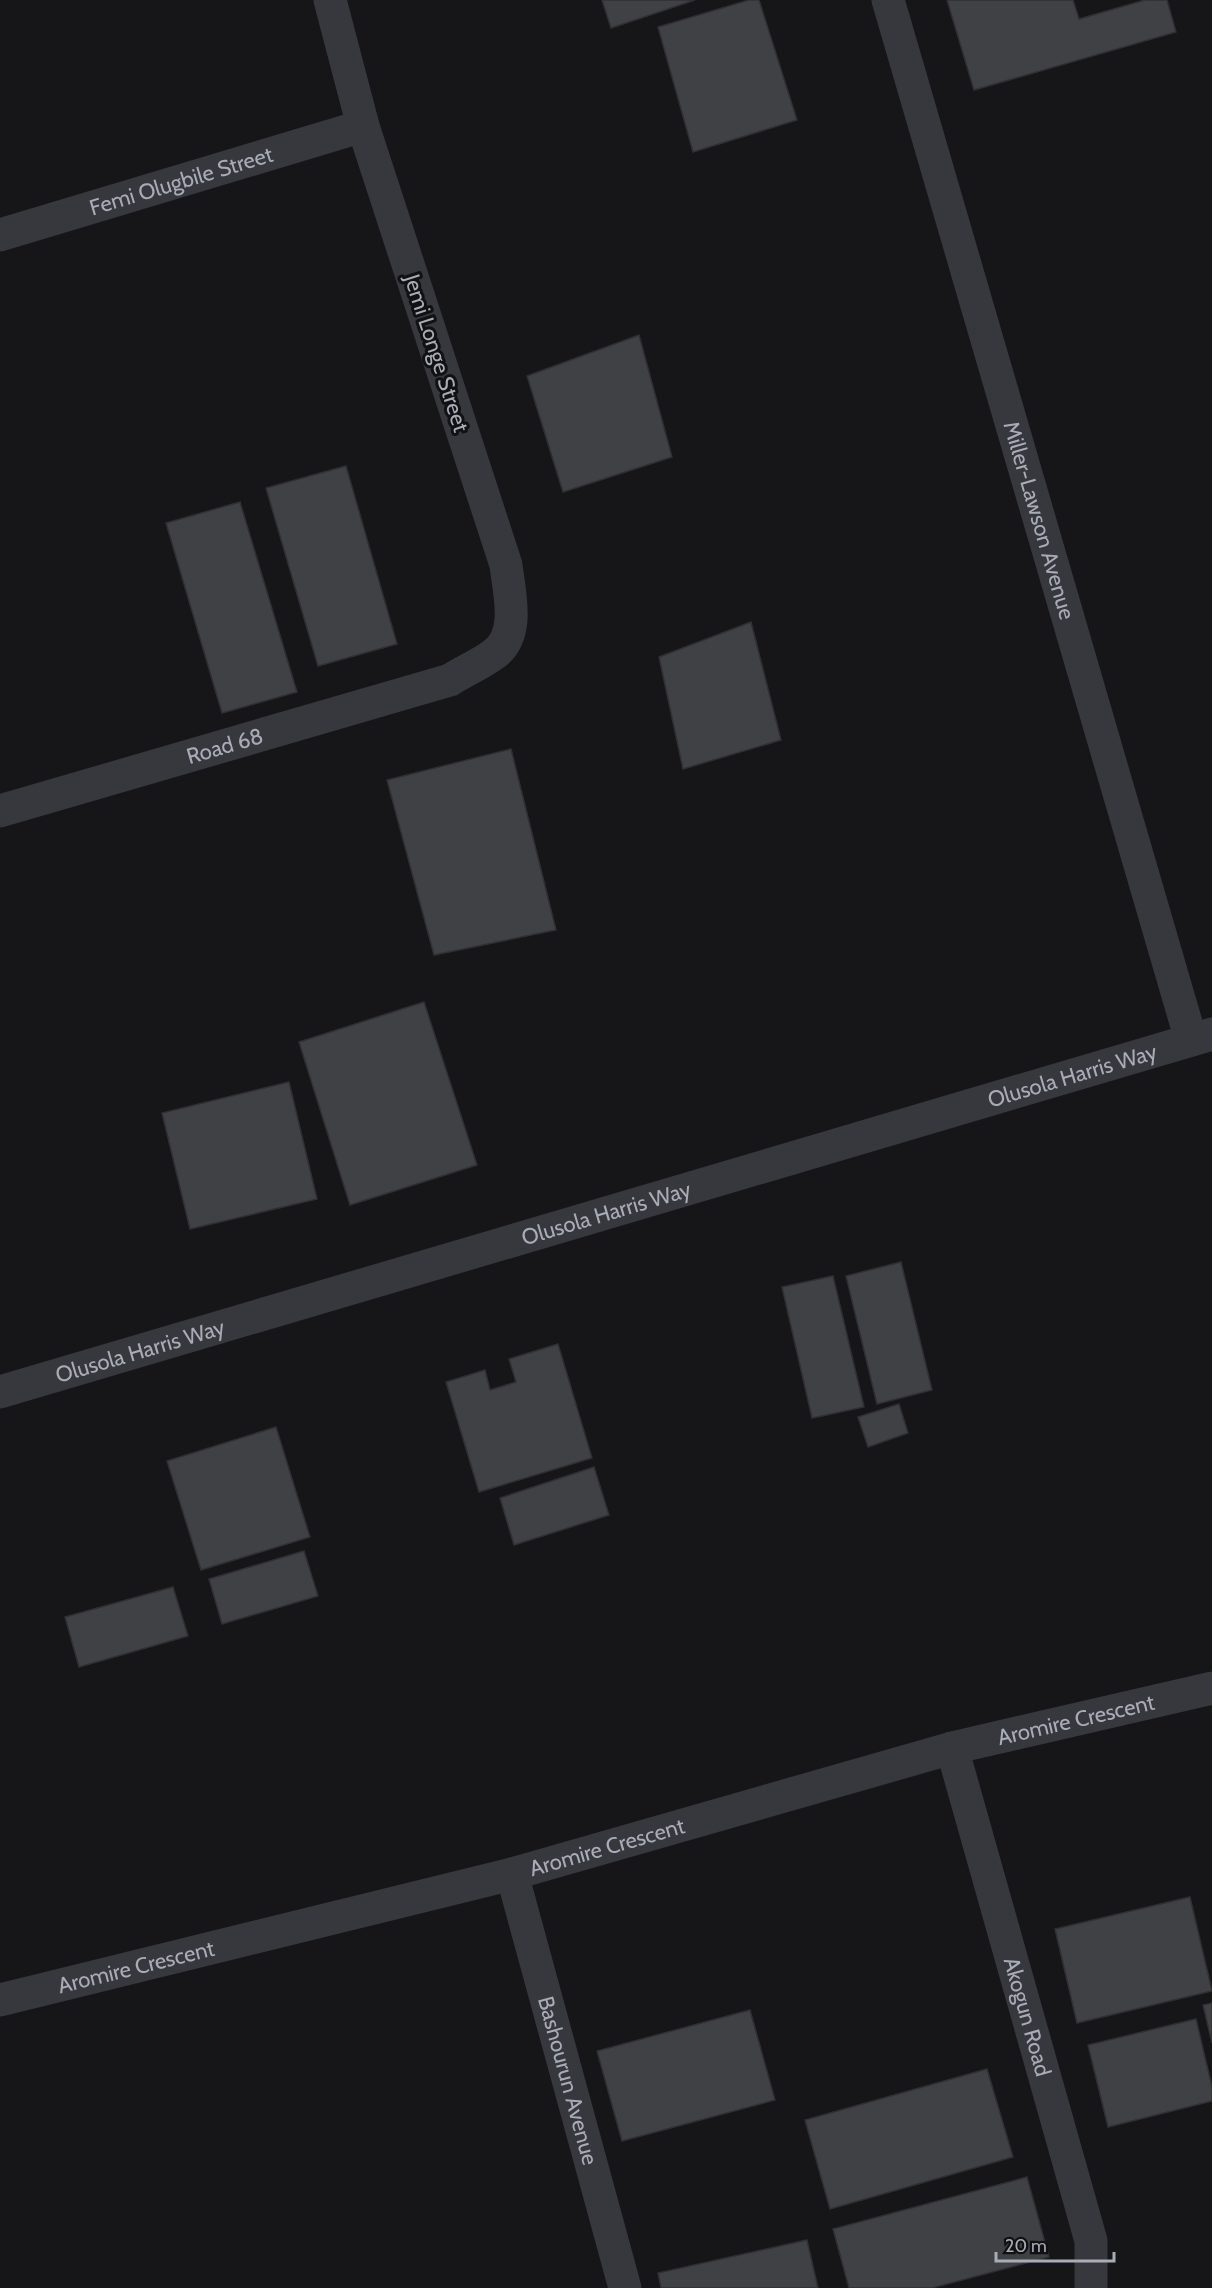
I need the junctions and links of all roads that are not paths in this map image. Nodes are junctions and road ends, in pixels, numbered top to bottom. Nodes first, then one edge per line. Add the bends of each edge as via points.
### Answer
1 (330, 0) edge
2 (888, 0) edge
3 (363, 126) junction
4 (0, 235) edge
5 (450, 680) joint
6 (0, 811) edge
7 (1202, 1037) edge
8 (0, 1392) edge
9 (1212, 1688) edge
10 (952, 1748) junction
11 (512, 1874) junction
12 (0, 2000) edge
13 (625, 2288) edge
14 (1091, 2288) edge

1 - 3 street, Jemi Longe Street
2 - 7 street, Miller-Lawson Avenue
3 - 4 street, Femi Olugbile Street
3 - 5 street, Jemi Longe Street via 506,565 512,612 509,634 496,652
5 - 6 street, Road 68
7 - 8 street, Olusola Harris Way
9 - 10 street, Aromire Crescent
10 - 11 street, Aromire Crescent
10 - 14 street, Akogun Road via 1091,2241
11 - 12 street, Aromire Crescent
11 - 13 street, Bashourun Avenue

